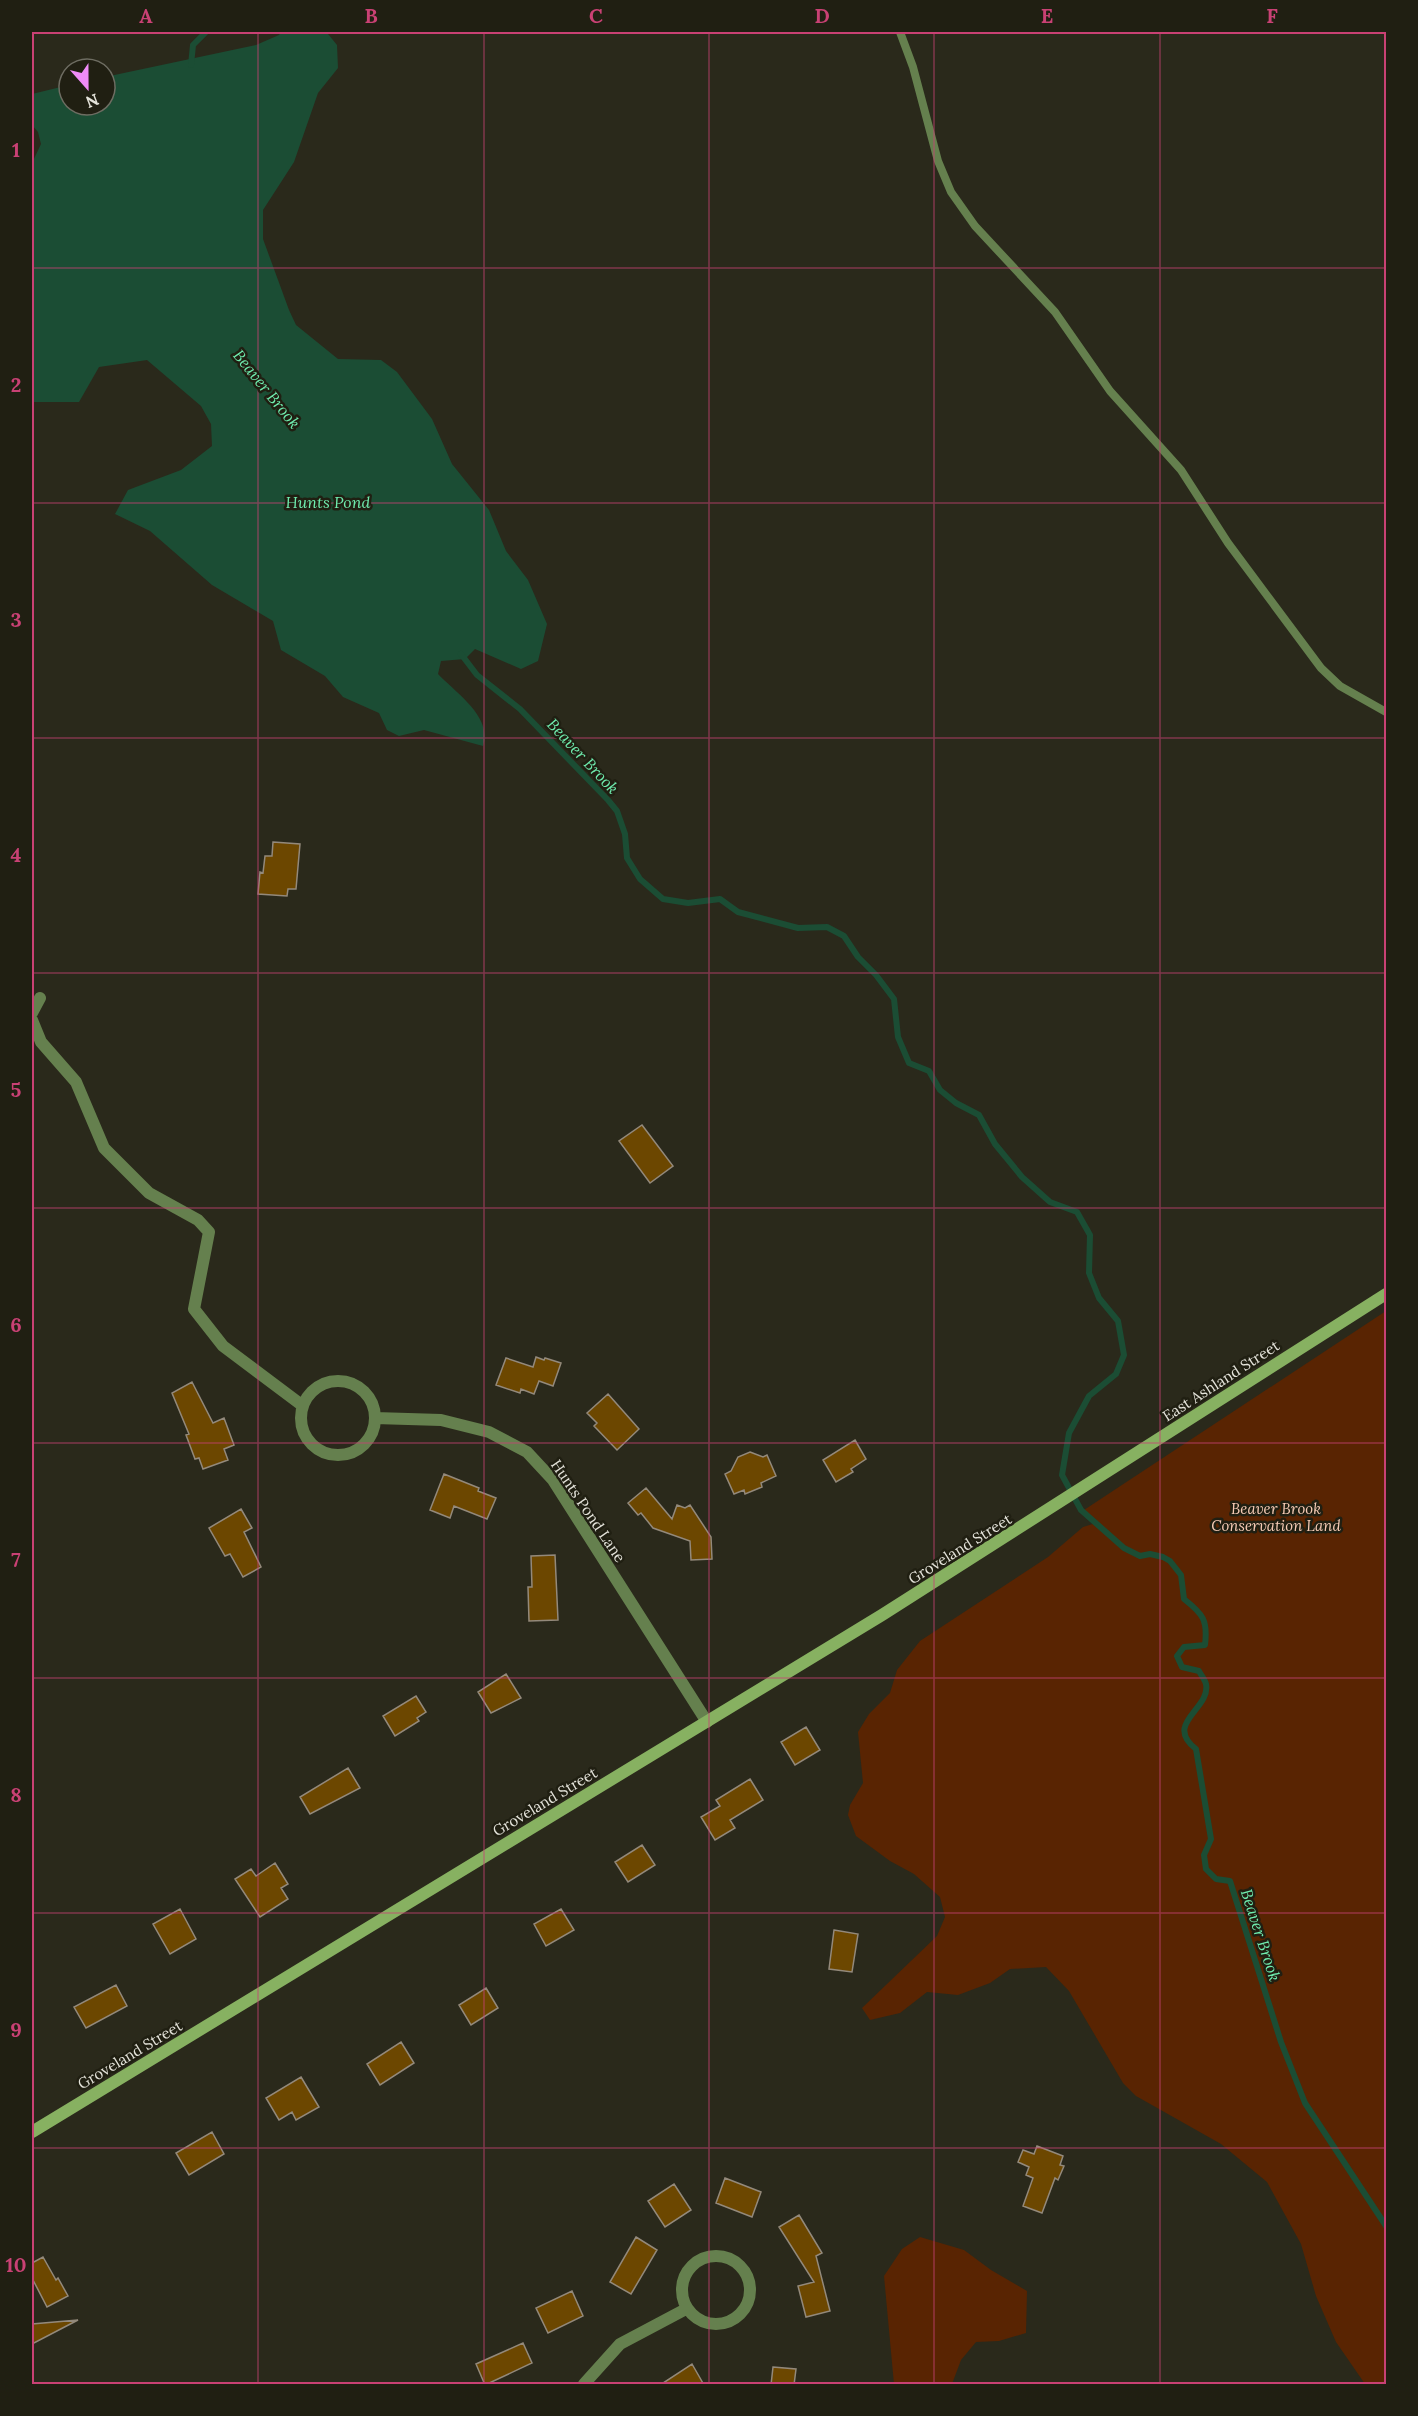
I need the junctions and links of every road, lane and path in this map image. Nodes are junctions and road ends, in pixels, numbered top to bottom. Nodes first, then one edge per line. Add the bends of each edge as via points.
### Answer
1 (900, 32) edge
2 (1386, 712) edge
3 (40, 998) dead end
4 (32, 1014) edge
5 (32, 1020) edge
6 (1386, 1294) edge
7 (303, 1406) junction
8 (375, 1418) junction
9 (1077, 1492) joint
10 (706, 1722) junction
11 (32, 2132) edge
12 (686, 2309) junction
13 (584, 2385) edge

1 - 2 lane via 938,161 951,192 975,226 1055,312 1110,391 1181,470 1228,543 1321,668 1341,686
3 - 4 street
5 - 7 street via 41,1042 76,1082 104,1148 149,1193 198,1220 209,1232 194,1309 223,1346
6 - 9 main road, East Ashland Street
7 - 8 street via 317,1388 339,1381 360,1388 374,1407
7 - 8 street via 301,1417 308,1440 327,1453 345,1454 361,1447 369,1438
8 - 10 street, Hunts Pond Lane via 441,1420 489,1432 527,1452 553,1480
9 - 10 main road, Groveland Street
10 - 11 main road, Groveland Street
12 - 12 street via 703,2323 725,2324 735,2319 749,2302 750,2280 745,2270 726,2257 702,2258 685,2274 682,2297
12 - 13 street via 620,2344

